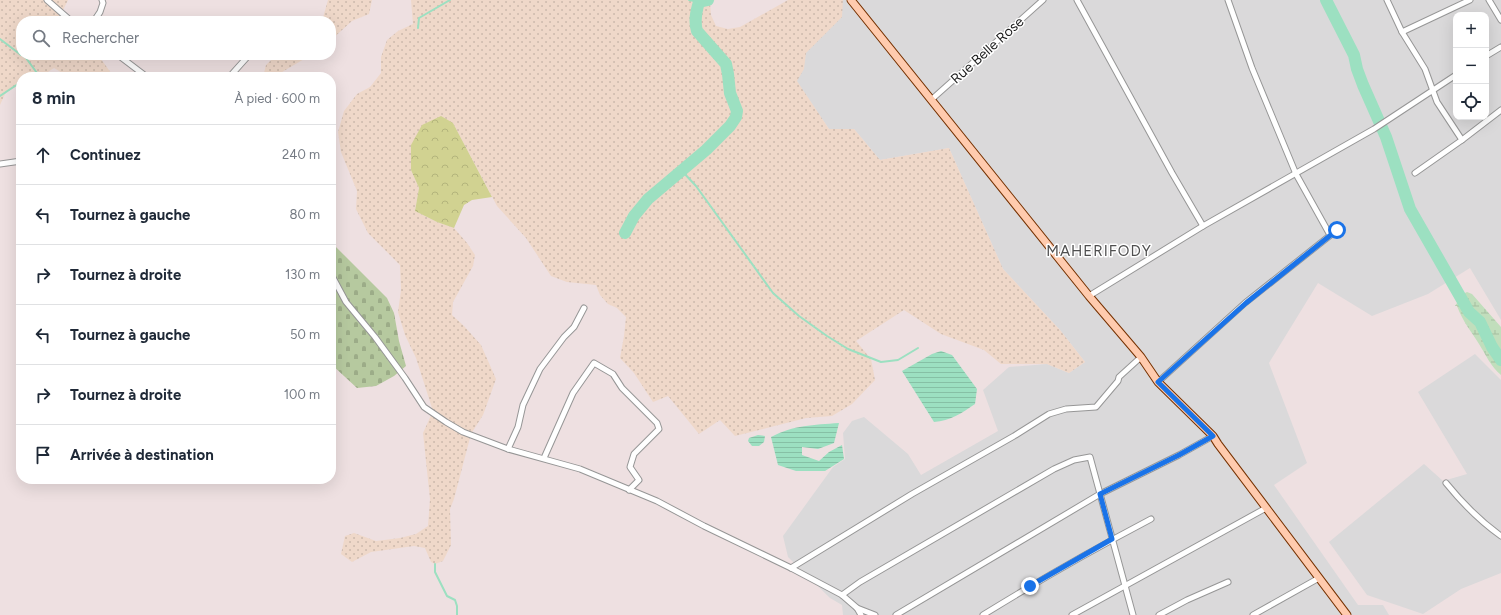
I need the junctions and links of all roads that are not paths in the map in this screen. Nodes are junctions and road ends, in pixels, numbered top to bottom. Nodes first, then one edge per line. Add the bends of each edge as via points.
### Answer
1 (47, 0) edge
2 (102, 0) edge
3 (851, 0) edge
4 (1044, 0) edge
5 (1077, 0) edge
6 (1228, 0) edge
7 (1387, 0) edge
8 (1470, 0) edge
9 (1489, 0) edge
10 (65, 16) edge
11 (97, 16) edge
12 (1501, 20) edge
13 (1402, 32) junction
14 (1501, 47) edge
15 (1489, 54) edge
16 (125, 60) edge
17 (245, 60) edge
18 (140, 72) edge
19 (234, 72) edge
20 (1453, 77) edge
21 (1432, 90) junction
22 (931, 100) junction
23 (1501, 110) edge
24 (1462, 140) junction
25 (16, 162) edge
26 (0, 164) edge
27 (1415, 173) dead end
28 (1296, 174) junction
29 (1203, 226) junction
30 (1337, 230) dead end
31 (1330, 235) junction
32 (336, 283) edge
33 (1089, 296) junction
34 (584, 308) dead end
35 (1141, 357) junction
36 (1158, 382) junction
37 (1213, 436) junction
38 (508, 449) junction
39 (544, 458) junction
40 (1446, 483) dead end
41 (629, 490) junction
42 (1100, 494) junction
43 (1266, 508) junction
44 (1151, 519) dead end
45 (1501, 536) edge
46 (1112, 539) junction
47 (791, 568) junction
48 (1319, 578) junction
49 (1228, 582) dead end
50 (1125, 586) junction
51 (842, 595) junction
52 (857, 608) junction
53 (861, 615) edge
54 (875, 615) edge
55 (896, 615) edge
56 (983, 615) edge
57 (1072, 615) edge
58 (1133, 615) edge
59 (1159, 615) edge
60 (1253, 615) edge
61 (1347, 615) edge

1 - 10 street
2 - 11 street
3 - 22 street
4 - 22 street, Rue Belle Rose
5 - 29 street
6 - 28 street via 1252,68
7 - 13 street
8 - 13 street
9 - 12 street
13 - 21 street via 1425,70
14 - 15 street
16 - 18 street
17 - 19 street
20 - 21 street
21 - 24 street
21 - 28 street via 1374,129
22 - 33 street
23 - 24 street
24 - 27 street
25 - 26 street
28 - 29 street
28 - 31 street
29 - 33 street
30 - 31 street
31 - 36 street via 1246,303
32 - 38 street via 346,302 376,337 424,407 463,432
33 - 35 street
34 - 38 street via 574,327 540,369
35 - 36 street
35 - 47 street via 1119,377 1096,407 1066,409 1049,414
36 - 37 street
37 - 42 street
37 - 43 street
38 - 39 street
39 - 41 street via 580,469
39 - 41 street via 573,393 594,363 613,374 622,388 659,429 634,454 630,467 639,480
40 - 45 street via 1464,505
41 - 47 street via 657,501
42 - 46 street
42 - 51 street via 1090,457 1074,460 1054,469
42 - 55 street
43 - 48 street
43 - 50 street
44 - 46 street
46 - 50 street
46 - 56 street
47 - 51 street
48 - 60 street
48 - 61 street
49 - 59 street
50 - 57 street
50 - 58 street
51 - 52 street
52 - 53 street
52 - 54 street

